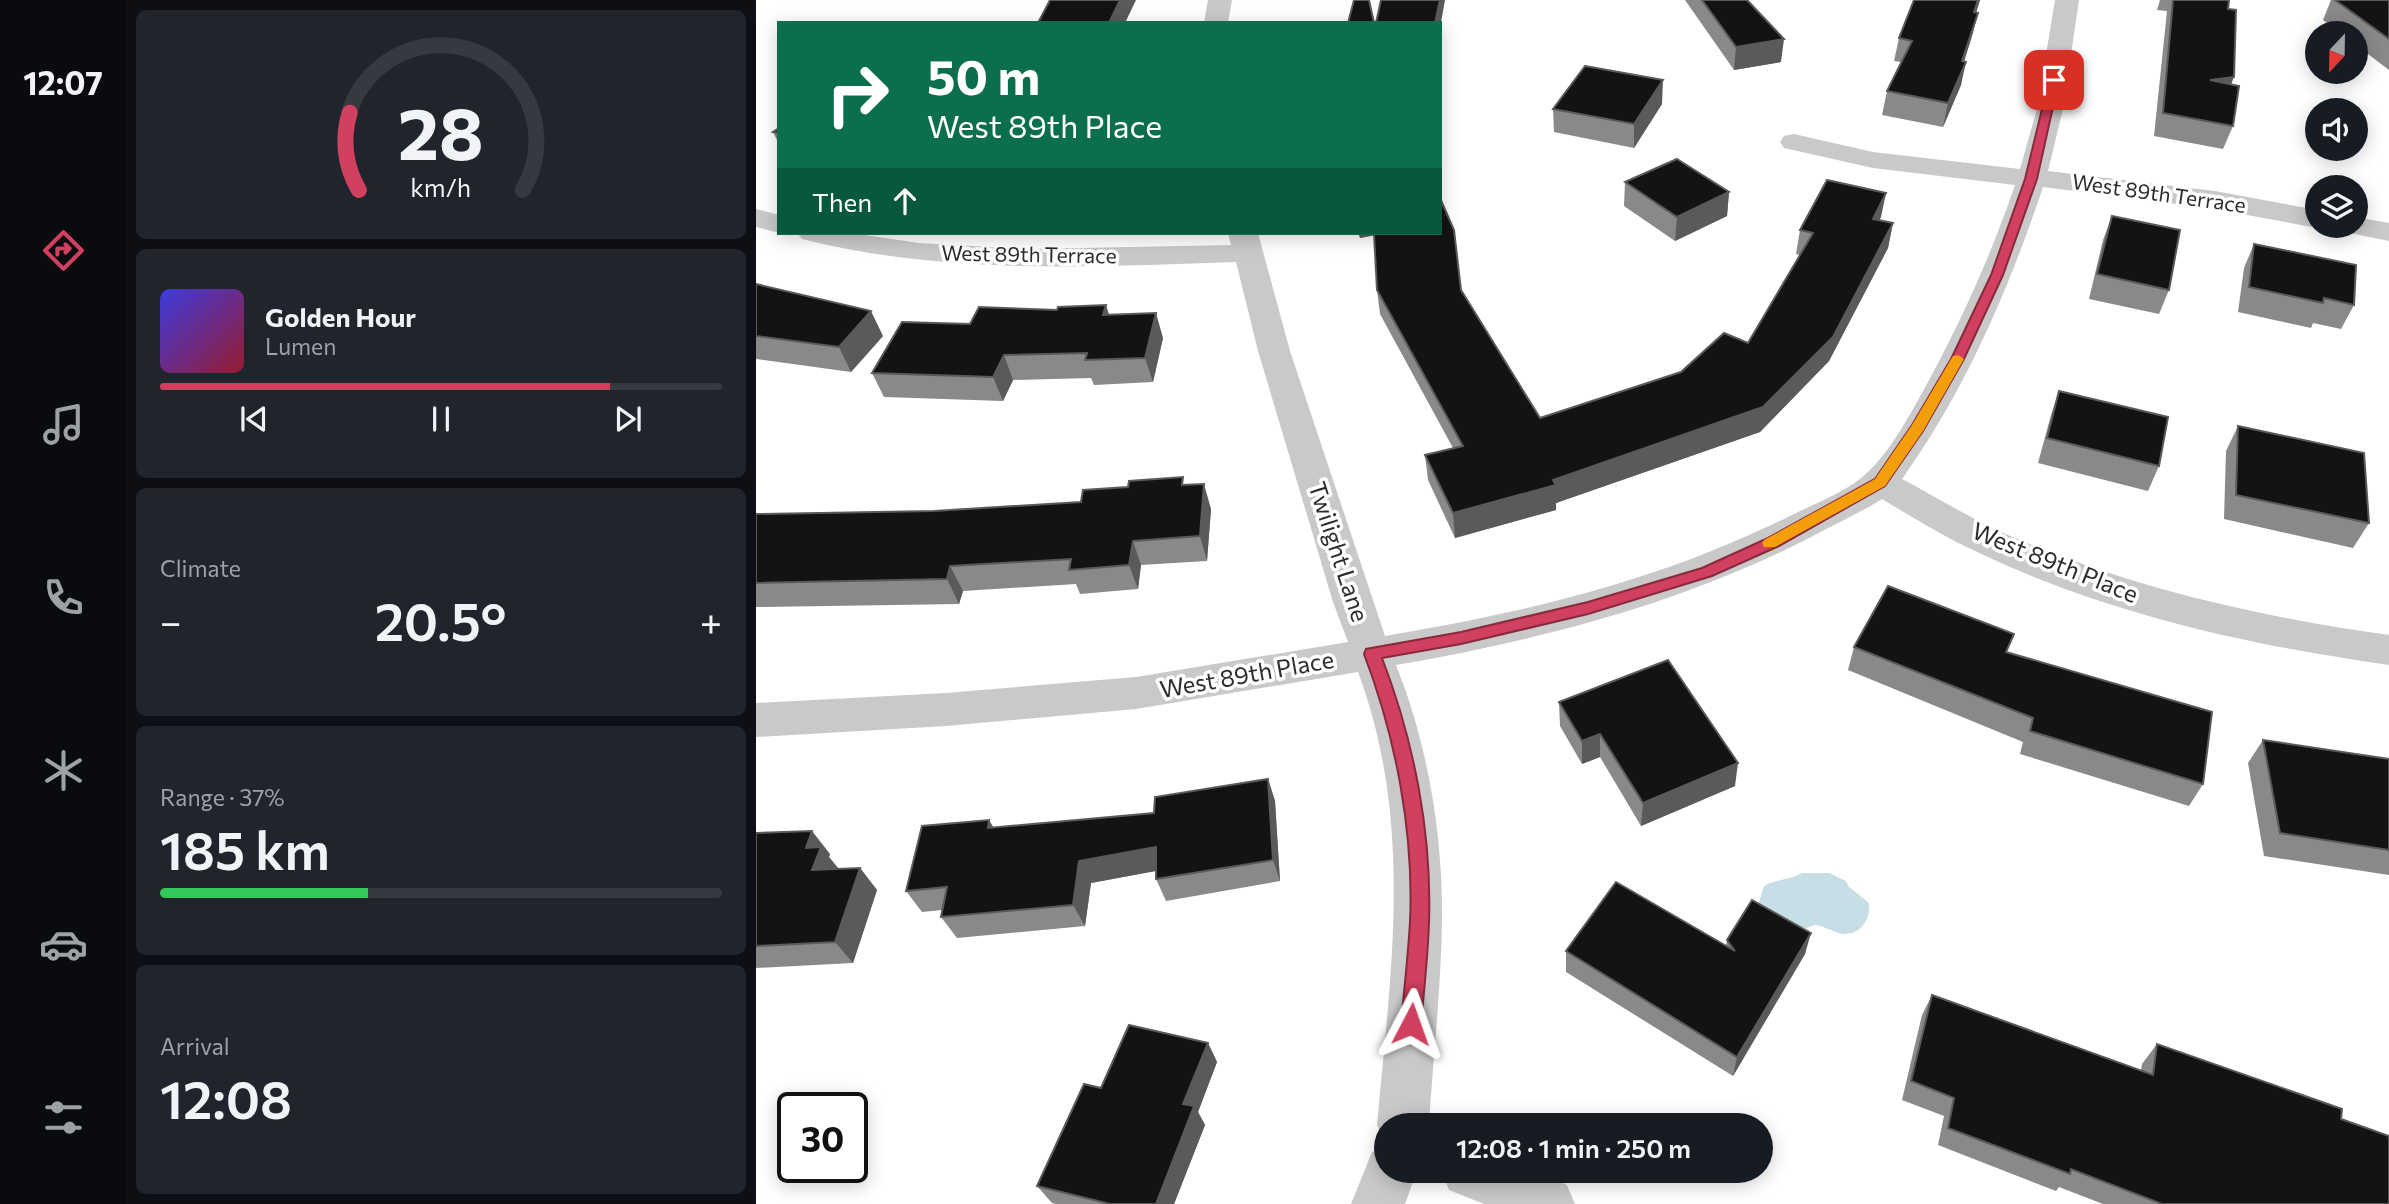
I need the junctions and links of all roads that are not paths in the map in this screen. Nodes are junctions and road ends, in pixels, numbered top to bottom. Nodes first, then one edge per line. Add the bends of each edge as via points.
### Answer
1 (1220, 0) edge
2 (2067, 0) edge
3 (1216, 21) edge
4 (1794, 142) dead end
5 (2031, 179) junction
6 (2305, 217) edge
7 (756, 218) edge
8 (777, 223) edge
9 (2368, 228) edge
10 (2389, 232) edge
11 (822, 235) edge
12 (1245, 243) edge
13 (1880, 482) junction
14 (2389, 650) edge
15 (1372, 654) junction
16 (756, 720) edge
17 (1404, 1113) edge
18 (1386, 1183) edge
19 (1497, 1183) edge
20 (1378, 1204) edge
21 (1548, 1204) edge

1 - 3 street
2 - 5 street via 2050,107
4 - 5 street, West 89th Terrace via 1873,160
5 - 6 street, West 89th Terrace via 2215,200
5 - 13 street via 1997,275 1957,359
7 - 8 street
9 - 10 street
11 - 12 street, West 89th Terrace via 972,257 1061,259
12 - 15 street, Twilight Lane via 1274,351
13 - 14 street, West 89th Place via 2001,548 2152,602 2262,630
13 - 15 street, West 89th Place via 1774,542 1707,572 1588,608
15 - 16 street, West 89th Place via 1140,692 908,713
15 - 17 street, Twilight Lane via 1392,707 1415,823 1419,921
18 - 20 street
19 - 21 street

